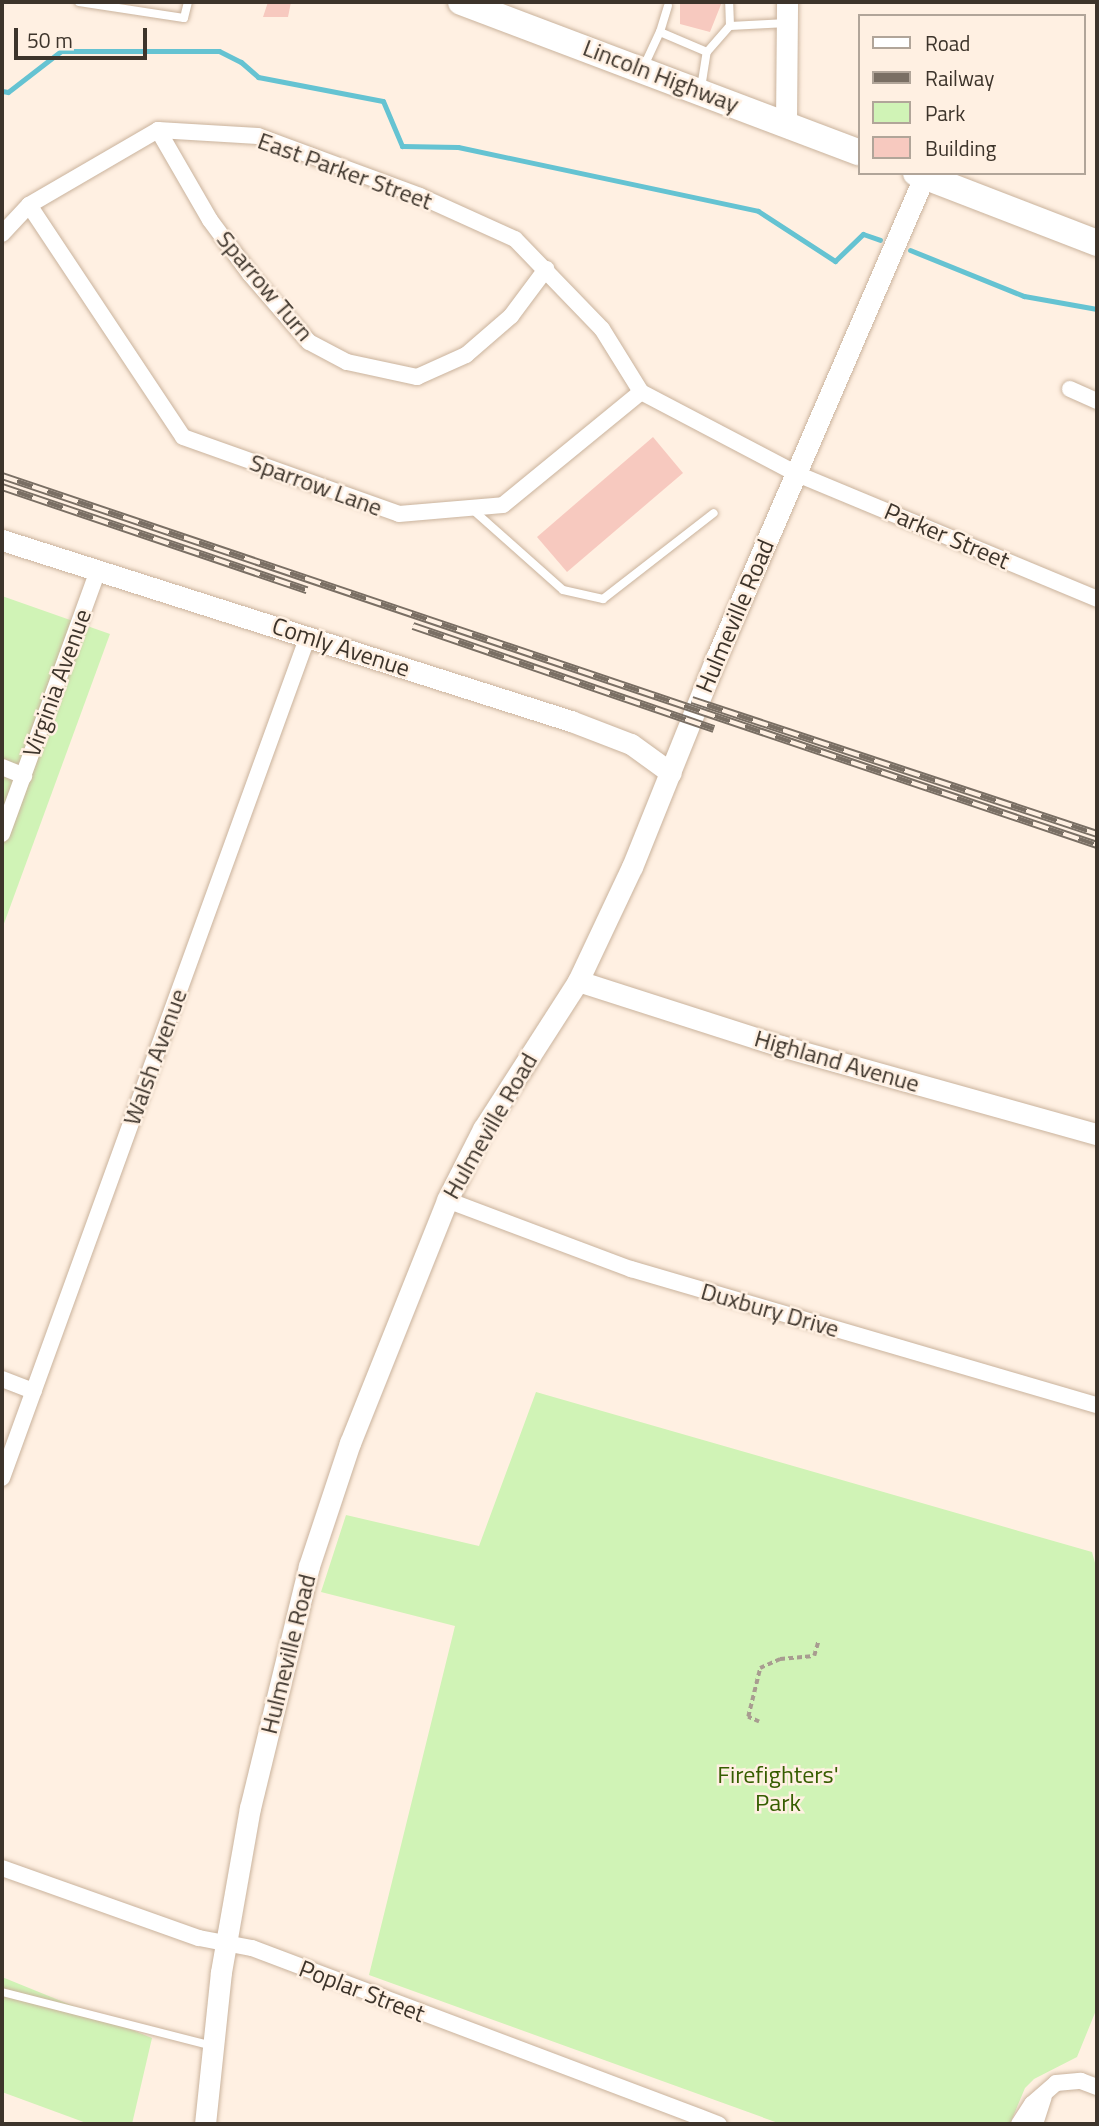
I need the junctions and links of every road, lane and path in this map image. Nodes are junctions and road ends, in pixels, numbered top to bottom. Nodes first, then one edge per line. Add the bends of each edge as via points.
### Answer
1 (79, 2) edge
2 (188, 2) edge
3 (461, 2) edge
4 (729, 2) edge
5 (668, 6) dead end
6 (787, 12) edge
7 (730, 26) junction
8 (660, 32) junction
9 (707, 52) junction
10 (643, 69) junction
11 (700, 91) junction
12 (786, 124) junction
13 (158, 130) junction
14 (858, 152) edge
15 (920, 175) edge
16 (29, 205) junction
17 (2, 234) edge
18 (1097, 243) edge
19 (546, 269) junction
20 (1070, 389) dead end
21 (641, 392) junction
22 (1097, 401) edge
23 (797, 474) junction
24 (471, 508) junction
25 (715, 513) dead end
26 (2, 540) edge
27 (97, 570) junction
28 (1097, 599) edge
29 (309, 636) junction
30 (2, 767) edge
31 (671, 773) junction
32 (24, 776) junction
33 (2, 834) edge
34 (578, 981) junction
35 (1097, 1134) edge
36 (447, 1200) junction
37 (2, 1379) edge
38 (34, 1391) junction
39 (1097, 1405) edge
40 (2, 1478) edge
41 (818, 1642) dead end
42 (759, 1722) dead end
43 (2, 1868) edge
44 (226, 1941) junction
45 (2, 1992) edge
46 (212, 2046) junction
47 (1097, 2087) edge
48 (1047, 2088) junction
49 (205, 2124) edge
50 (719, 2124) edge
51 (1019, 2124) edge
52 (1035, 2124) edge

1 - 2 lane via 184,19
3 - 10 main road, Lincoln Highway
4 - 7 lane
5 - 8 lane
6 - 7 lane
6 - 12 street
7 - 9 lane
8 - 9 lane
8 - 10 lane
9 - 11 lane
10 - 11 main road, Lincoln Highway
11 - 12 main road, Lincoln Highway
12 - 14 main road, Lincoln Highway
13 - 16 street
13 - 19 street, East Parker Street via 258,136 420,196 514,239
13 - 19 street, Sparrow Turn via 211,220 250,274 309,342 347,362 418,377 466,355 511,316
15 - 18 main road
15 - 23 street, Hulmeville Road
16 - 17 street
16 - 24 street, Sparrow Lane via 183,437 398,514
19 - 21 street, East Parker Street via 602,329
20 - 22 street
21 - 23 street
21 - 24 street, Sparrow Lane via 503,505
23 - 28 street, Parker Street
23 - 31 street, Hulmeville Road
24 - 25 lane via 563,590 603,599
26 - 27 street, Comly Avenue
27 - 29 street, Comly Avenue
27 - 32 street, Virginia Avenue
29 - 31 street, Comly Avenue via 572,721 640,749
29 - 38 street, Walsh Avenue
30 - 32 street
31 - 34 street, Hulmeville Road
32 - 33 street, Virginia Avenue
34 - 35 street, Highland Avenue via 769,1042
34 - 36 street, Hulmeville Road via 483,1129
36 - 39 street, Duxbury Drive via 631,1269
36 - 44 street, Hulmeville Road via 355,1430 309,1566 250,1808
37 - 38 street
38 - 40 street, Walsh Avenue
41 - 42 path via 814,1656 780,1659 760,1668 748,1717
43 - 44 street, Poplar Street via 199,1938
44 - 46 street, Hulmeville Road
44 - 50 street, Poplar Street
45 - 46 lane
46 - 49 street, Hulmeville Road
47 - 48 street via 1066,2080
48 - 51 street
48 - 52 street

